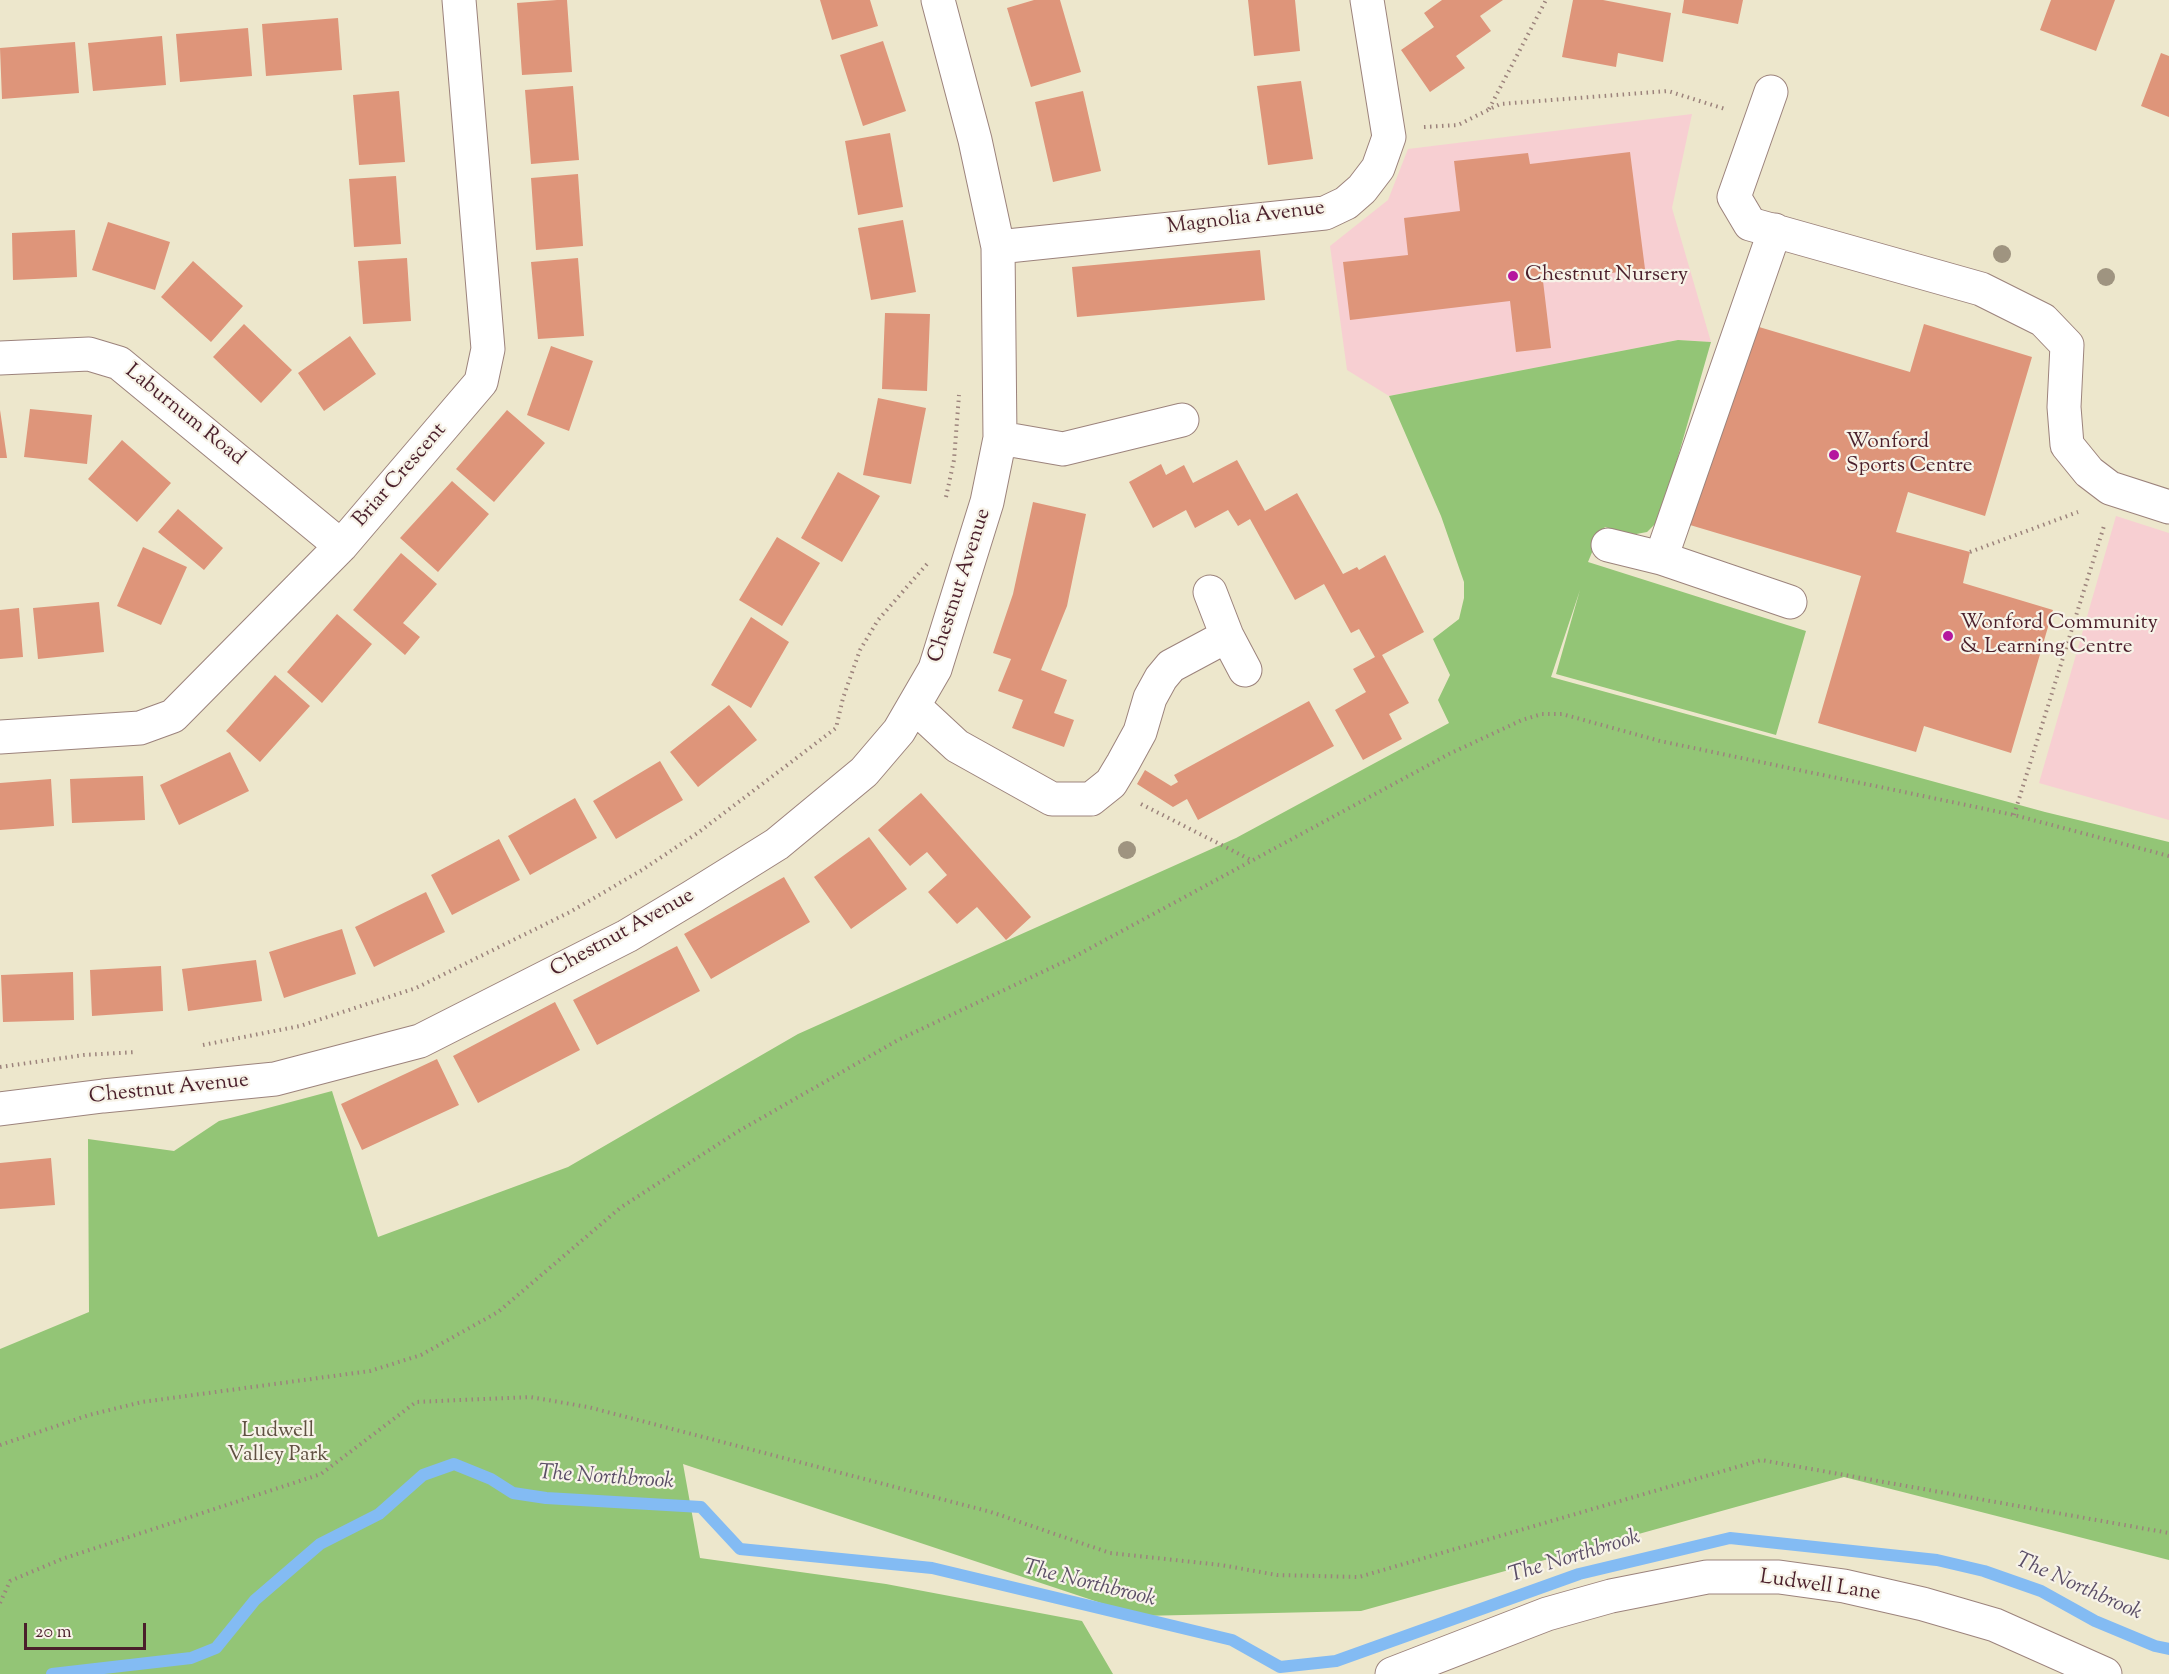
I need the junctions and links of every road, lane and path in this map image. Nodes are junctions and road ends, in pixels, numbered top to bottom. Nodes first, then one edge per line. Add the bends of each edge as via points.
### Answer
1 (459, 0) edge
2 (938, 0) edge
3 (1367, 0) edge
4 (1546, 0) edge
5 (1766, 106) joint
6 (1488, 110) junction
7 (1389, 137) junction
8 (1775, 230) junction
9 (998, 247) junction
10 (0, 358) edge
11 (959, 389) dead end
12 (1182, 420) dead end
13 (1000, 438) junction
14 (2112, 489) junction
15 (944, 506) dead end
16 (2169, 507) edge
17 (1608, 545) dead end
18 (341, 546) junction
19 (1970, 552) dead end
20 (932, 558) dead end
21 (1661, 558) junction
22 (1210, 592) dead end
23 (1790, 602) dead end
24 (1227, 636) junction
25 (1245, 670) dead end
26 (915, 707) junction
27 (0, 737) edge
28 (1091, 799) junction
29 (2014, 815) junction
30 (2169, 856) edge
31 (1252, 861) junction
32 (200, 1046) dead end
33 (142, 1051) dead end
34 (0, 1066) edge
35 (0, 1109) edge
36 (0, 1445) edge
37 (2169, 1533) edge
38 (0, 1603) edge
39 (1392, 1674) edge
40 (2105, 1674) edge

1 - 18 street, Briar Crescent via 488,349 481,382
2 - 9 street, Chestnut Avenue
3 - 7 street, Magnolia Avenue
4 - 6 path
5 - 6 path via 1668,91 1500,104
5 - 8 street via 1734,197 1750,224
6 - 7 path via 1458,125 1408,128
7 - 9 street, Magnolia Avenue via 1378,168 1362,189 1325,213
8 - 14 street via 1981,290 2043,320 2067,345 2067,445 2089,472
8 - 21 street
9 - 13 street, Chestnut Avenue
10 - 18 street, Laburnum Road via 89,354 119,363
11 - 15 path via 954,460
12 - 13 street via 1064,449
13 - 26 street, Chestnut Avenue via 987,502 961,591 934,669
14 - 16 street
14 - 19 path via 2088,508
14 - 29 path
17 - 21 street
18 - 27 street, Briar Crescent via 173,716 140,728
20 - 32 path via 878,620 860,650 837,728 642,870 570,912 416,988 300,1026
21 - 23 street
22 - 24 street
24 - 25 street
24 - 28 street via 1171,666 1150,698 1140,732 1123,764 1111,783
26 - 28 street via 957,746 1052,799
26 - 35 street, Chestnut Avenue via 864,772 777,844 627,936 420,1041 275,1079
28 - 31 path via 1124,795
29 - 30 path
29 - 31 path via 1660,741 1562,714 1542,714 1449,754
31 - 36 path via 1072,958 898,1040 737,1132 620,1208 498,1312 421,1355 370,1371 142,1402
33 - 34 path
37 - 38 path via 1761,1460 1359,1577 1277,1575 1110,1552 991,1512 599,1410 530,1397 416,1402 321,1474 62,1559 10,1581
39 - 40 street, Ludwell Lane via 1547,1614 1611,1596 1707,1577 1779,1577 1844,1586 1995,1625

